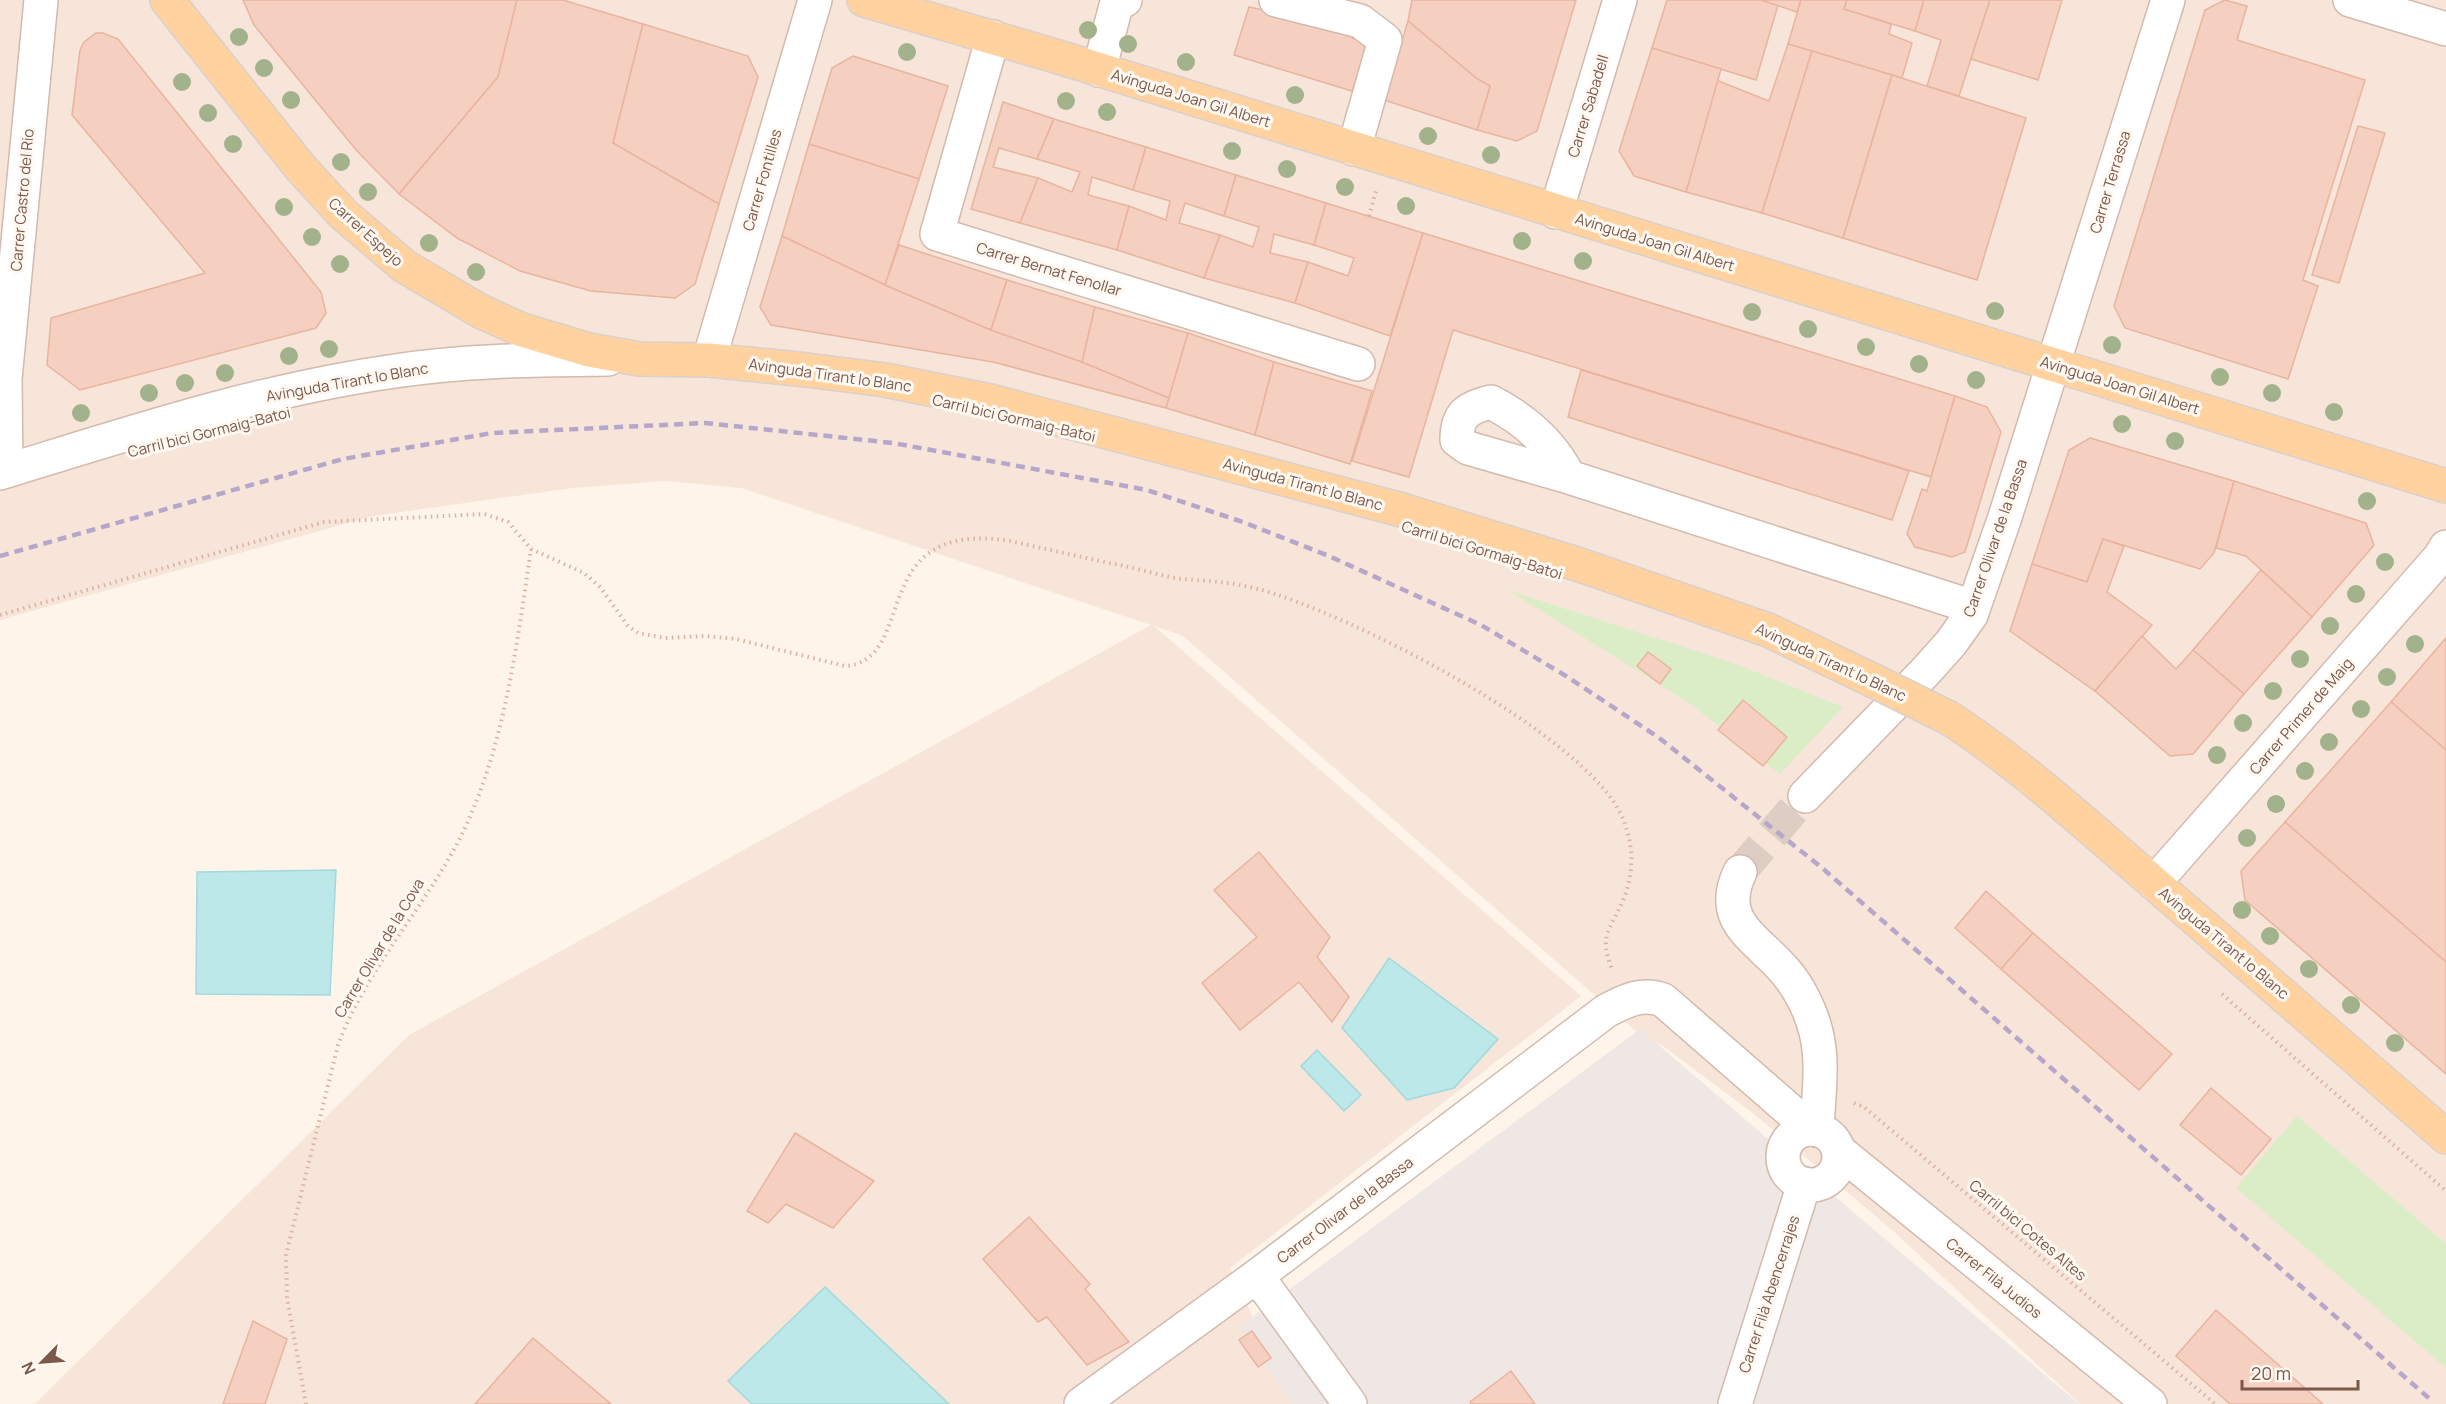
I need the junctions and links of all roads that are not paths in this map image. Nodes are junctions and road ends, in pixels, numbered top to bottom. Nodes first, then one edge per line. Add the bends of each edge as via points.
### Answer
1 (41, 0) edge
2 (816, 0) edge
3 (864, 0) edge
4 (1125, 0) edge
5 (1276, 0) edge
6 (1620, 0) edge
7 (2168, 0) edge
8 (2350, 0) edge
9 (169, 2) edge
10 (2446, 29) edge
11 (993, 37) junction
12 (1099, 70) junction
13 (1354, 149) junction
14 (1556, 212) junction
15 (639, 359) junction
16 (709, 360) junction
17 (1358, 364) dead end
18 (2053, 365) junction
19 (3, 472) edge
20 (1569, 477) dead end
21 (2446, 486) edge
22 (2446, 547) edge
23 (1973, 607) junction
24 (1805, 796) tunnel mouth
25 (1740, 872) tunnel mouth
26 (2154, 883) junction
27 (1616, 1006) joint
28 (1822, 1136) junction
29 (2444, 1136) edge
30 (1804, 1184) junction
31 (1257, 1276) junction
32 (1081, 1404) edge
33 (1350, 1404) edge
34 (1735, 1404) edge
35 (2150, 1404) edge

1 - 19 street, Carrer Castro del Rio via 5,379
2 - 16 street, Carrer Fontilles
3 - 11 main road, Avinguda Joan Gil Albert
4 - 12 street via 1117,2
5 - 13 street via 1359,21 1386,40
6 - 14 street, Carrer Sabadell
7 - 18 street, Carrer Terrassa
8 - 10 street
9 - 15 main road, Carrer Espejo via 300,167 343,214 404,266 480,312 522,330 568,345
11 - 12 main road, Avinguda Joan Gil Albert
11 - 17 street, Carrer Bernat Fenollar via 937,234
12 - 13 main road, Avinguda Joan Gil Albert
13 - 14 main road, Avinguda Joan Gil Albert
14 - 18 main road, Avinguda Joan Gil Albert
15 - 16 main road, Avinguda Tirant lo Blanc
15 - 19 street, Avinguda Tirant lo Blanc via 455,363 374,374 210,409
16 - 26 main road, Avinguda Tirant lo Blanc, bridge via 885,380 990,401 1402,510 1580,565 1768,630 1949,718 1995,748
18 - 21 main road, Avinguda Joan Gil Albert
18 - 23 street, Carrer Olivar de la Bassa
20 - 23 street
22 - 26 street, Carrer Primer de Maig
23 - 24 street, Carrer Olivar de la Bassa via 1951,643
25 - 28 street via 1731,895 1740,926 1786,971 1802,994 1816,1032
26 - 29 main road, Avinguda Tirant lo Blanc
27 - 28 street, Carrer Filà Judios via 1653,996 1663,1000
27 - 31 street, Carrer Olivar de la Bassa
28 - 30 street via 1837,1170 1823,1183
28 - 30 street via 1795,1134 1784,1154 1786,1170
28 - 35 street, Carrer Filà Judios
30 - 34 street, Carrer Filà Abencerrajes
31 - 32 street, Carrer Olivar de la Bassa
31 - 33 street

